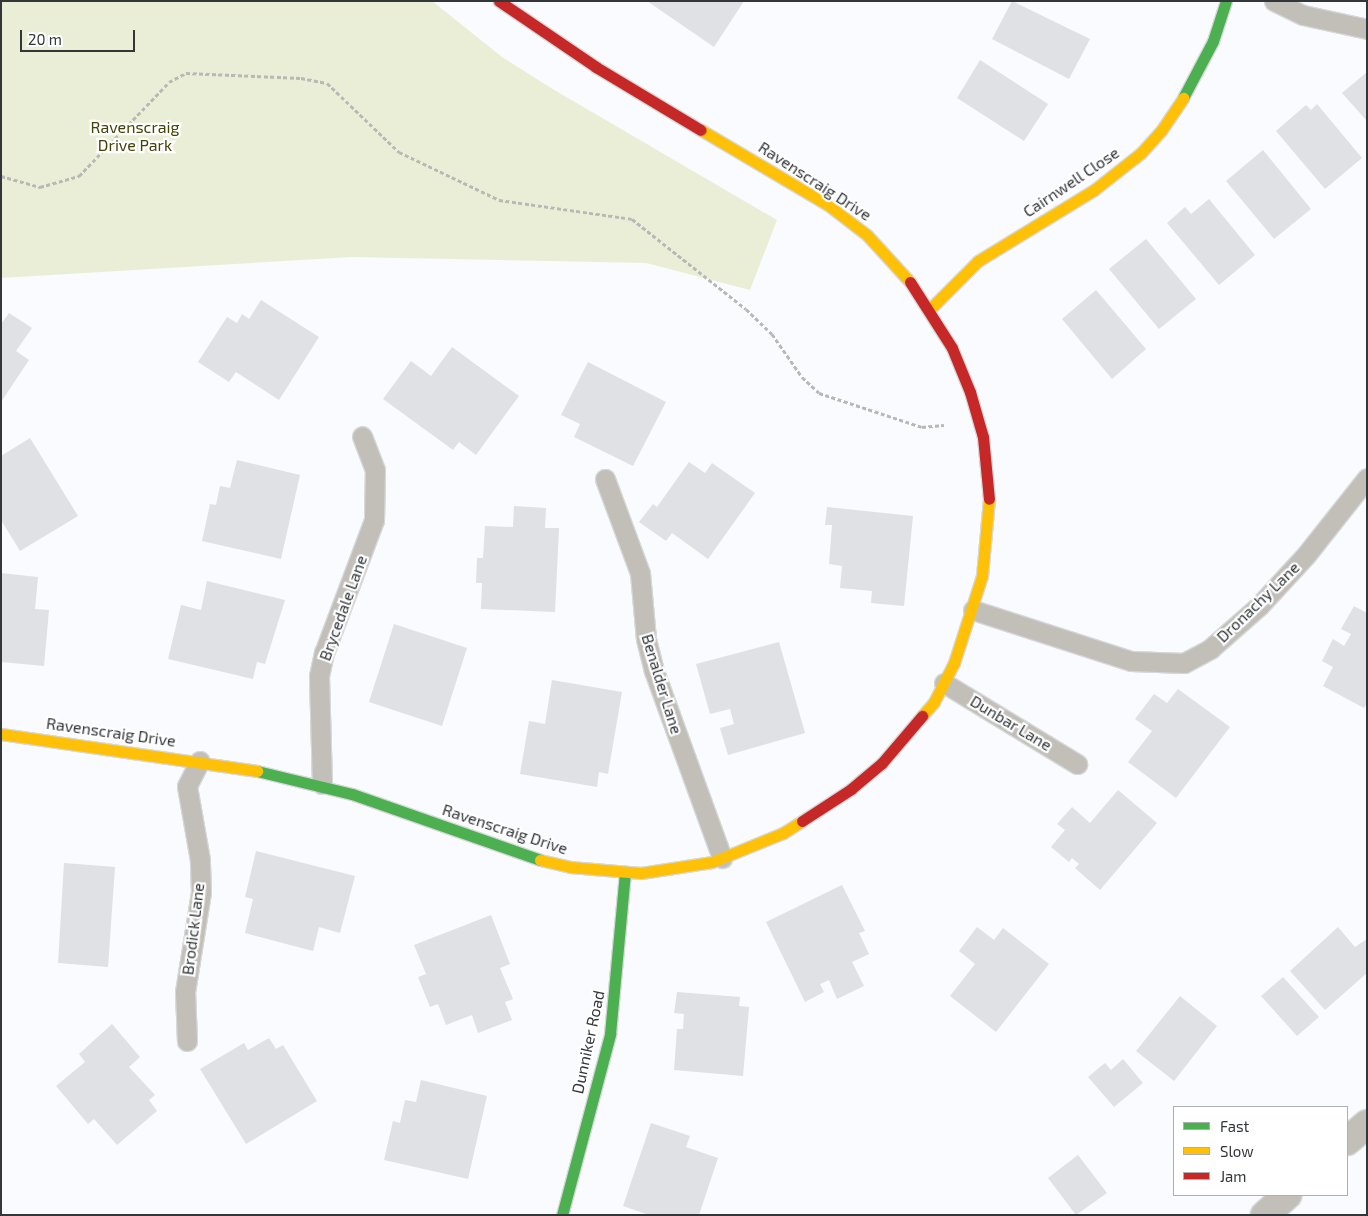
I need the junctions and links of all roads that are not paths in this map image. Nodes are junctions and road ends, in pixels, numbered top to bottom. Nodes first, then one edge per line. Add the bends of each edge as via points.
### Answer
1 (499, 1) edge
2 (1226, 1) edge
3 (1274, 1) edge
4 (1367, 28) edge
5 (930, 309) junction
6 (362, 436) dead end
7 (1367, 478) edge
8 (605, 479) dead end
9 (973, 610) junction
10 (944, 683) junction
11 (1, 734) edge
12 (200, 761) junction
13 (1077, 764) dead end
14 (322, 784) junction
15 (722, 858) junction
16 (626, 872) junction
17 (187, 1041) dead end
18 (1367, 1124) edge
19 (1348, 1140) edge
20 (1286, 1196) edge
21 (562, 1215) edge
22 (1265, 1215) edge

1 - 5 street, Ravenscraig Drive via 596,67 828,206 868,235 901,270
2 - 5 street, Cairnwell Close via 1216,34 1191,86 1141,153 1094,190 978,261
3 - 4 lane via 1303,15
5 - 9 street, Ravenscraig Drive via 952,348 979,422 989,483 988,530
6 - 14 lane, Brycedale Lane via 375,470 375,511 366,546 324,653 319,676
7 - 9 lane, Dronachy Lane via 1306,555 1259,606 1210,649 1184,663 1131,661
8 - 15 lane, Benalder Lane via 640,573 646,639 654,671
9 - 10 street, Ravenscraig Drive
10 - 13 lane, Dunbar Lane
10 - 15 street, Ravenscraig Drive via 909,734 851,789 783,832
11 - 12 street, Ravenscraig Drive
12 - 14 street, Ravenscraig Drive
12 - 17 lane, Brodick Lane via 187,786 200,860 201,892 185,992
14 - 16 street, Ravenscraig Drive via 535,859 570,867
15 - 16 street, Ravenscraig Drive via 677,869
16 - 21 street, Dunniker Road via 610,1034
18 - 19 street
20 - 22 street

